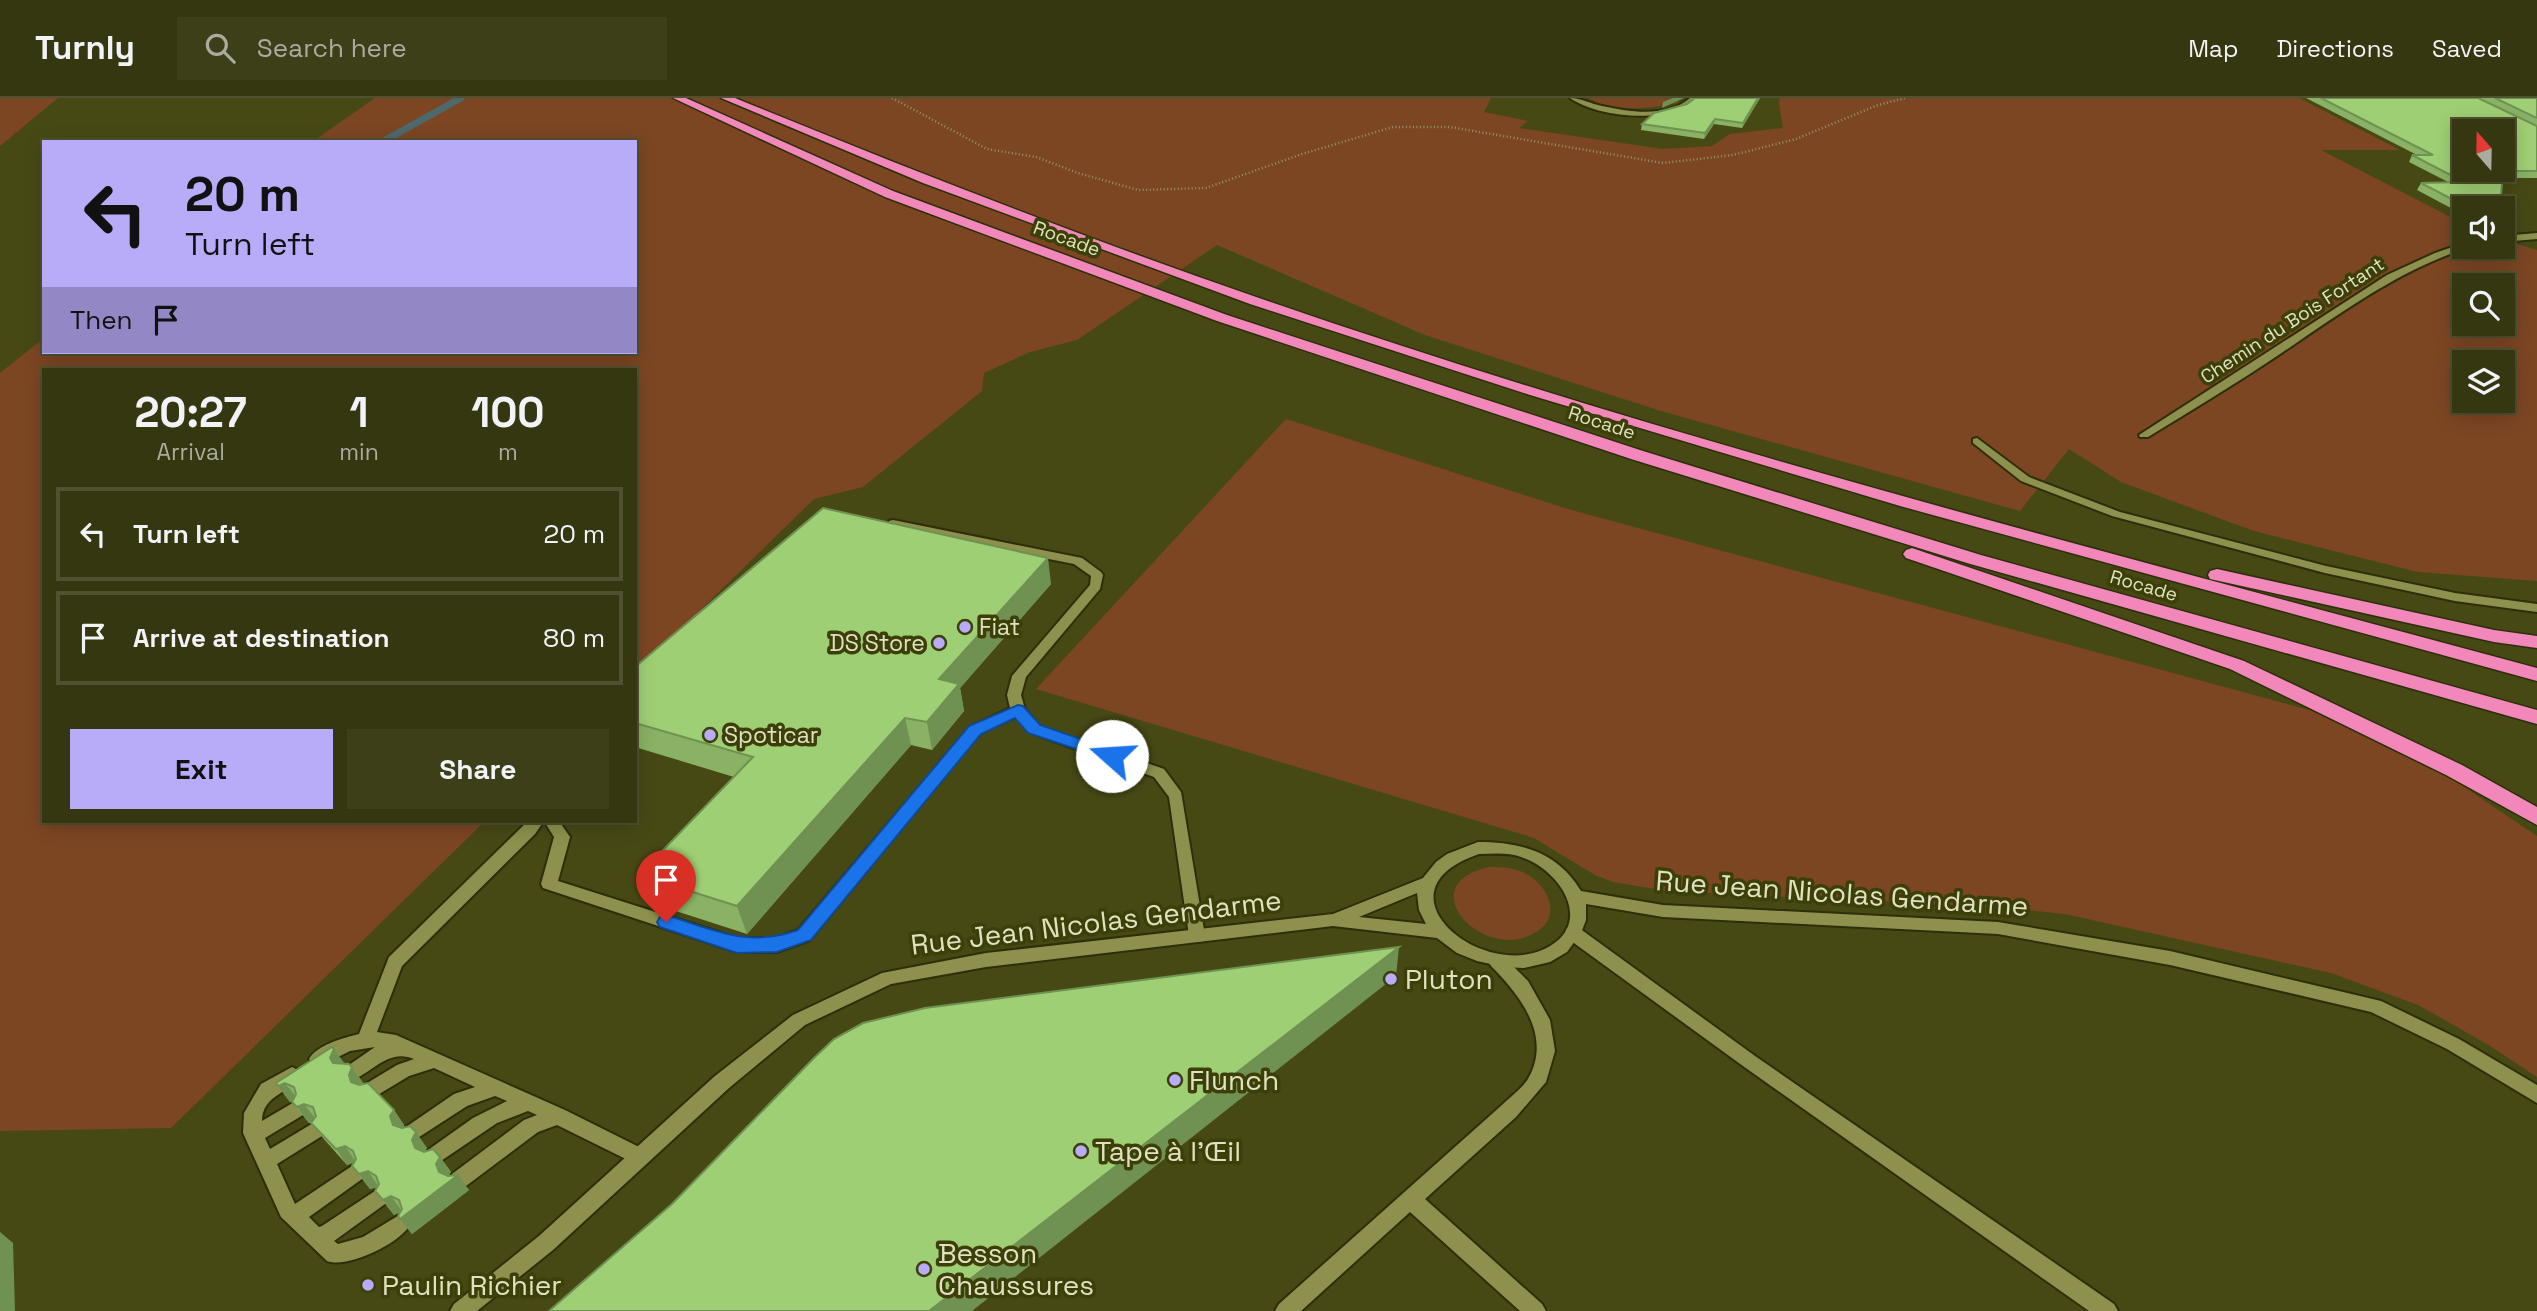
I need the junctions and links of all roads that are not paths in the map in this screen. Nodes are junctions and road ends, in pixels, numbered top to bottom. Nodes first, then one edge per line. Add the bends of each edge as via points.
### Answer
1 (678, 98) edge
2 (726, 98) edge
3 (1573, 98) edge
4 (1694, 98) edge
5 (2537, 236) edge
6 (2515, 238) edge
7 (2452, 249) edge
8 (2144, 435) dead end
9 (1977, 441) dead end
10 (1637, 455) junction
11 (1906, 502) junction
12 (882, 522) edge
13 (2537, 608) edge
14 (2537, 642) edge
15 (2537, 675) edge
16 (1018, 710) junction
17 (2537, 717) edge
18 (2537, 817) edge
19 (535, 823) edge
20 (552, 823) edge
21 (1428, 882) junction
22 (1576, 896) junction
23 (1335, 920) junction
24 (1440, 932) junction
25 (1573, 933) junction
26 (1197, 936) junction
27 (1497, 961) junction
28 (366, 1039) junction
29 (407, 1048) junction
30 (435, 1060) junction
31 (352, 1072) edge
32 (496, 1088) junction
33 (372, 1091) edge
34 (2537, 1095) edge
35 (528, 1103) junction
36 (296, 1109) edge
37 (558, 1116) junction
38 (315, 1130) edge
39 (253, 1133) junction
40 (413, 1133) edge
41 (435, 1156) edge
42 (640, 1157) junction
43 (264, 1159) junction
44 (355, 1174) edge
45 (459, 1180) dead end
46 (378, 1198) edge
47 (1411, 1200) junction
48 (291, 1214) junction
49 (401, 1223) edge
50 (315, 1237) junction
51 (461, 1311) edge
52 (1286, 1311) edge
53 (1535, 1311) edge
54 (2108, 1311) edge

1 - 10 highway, Rocade via 889,194 1222,318
2 - 11 highway via 927,181 1255,301 1535,392
3 - 4 street via 1602,110 1634,113 1682,108
5 - 6 street
7 - 8 street, Chemin du Bois Fortant via 2396,272
9 - 13 street via 2025,480 2116,514 2325,569 2455,597
10 - 17 highway, Rocade via 1974,559
10 - 18 highway via 2237,665 2454,769
11 - 14 highway via 2258,584
11 - 15 highway
12 - 16 street via 1078,561 1097,575 1096,586 1019,676 1014,695
16 - 20 street via 975,730 804,935 777,945 737,945 550,884 562,837
16 - 26 street via 1034,729 1160,774 1170,784 1176,796
19 - 28 street via 395,962
21 - 22 street via 1438,866 1455,855 1478,848 1502,848 1548,863
21 - 23 street, Rue Jean Nicolas Gendarme
21 - 24 street via 1429,916
22 - 25 street via 1579,915
22 - 34 street, Rue Jean Nicolas Gendarme via 1663,911 1998,928 2170,958 2375,1006 2454,1044
23 - 24 street
23 - 26 street, Rue Jean Nicolas Gendarme
24 - 27 street via 1465,951
25 - 27 street via 1543,957
25 - 54 street
26 - 42 street, Rue Jean Nicolas Gendarme via 986,960 888,978 799,1020
27 - 47 street via 1522,986 1541,1020 1546,1051 1537,1082
28 - 29 street via 390,1040
28 - 39 street via 338,1048 268,1090 253,1113
29 - 30 street
29 - 31 street via 377,1054
30 - 32 street
30 - 33 street via 402,1070
32 - 35 street
32 - 40 street via 461,1100
35 - 37 street
35 - 41 street via 494,1114
36 - 39 street
37 - 42 street
37 - 45 street via 531,1126
38 - 43 street
39 - 43 street
42 - 51 street, Rue Jean Nicolas Gendarme via 546,1243
43 - 48 street
44 - 48 street
46 - 50 street via 327,1234
47 - 52 street
47 - 53 street
48 - 50 street
49 - 50 street via 356,1251 334,1254

